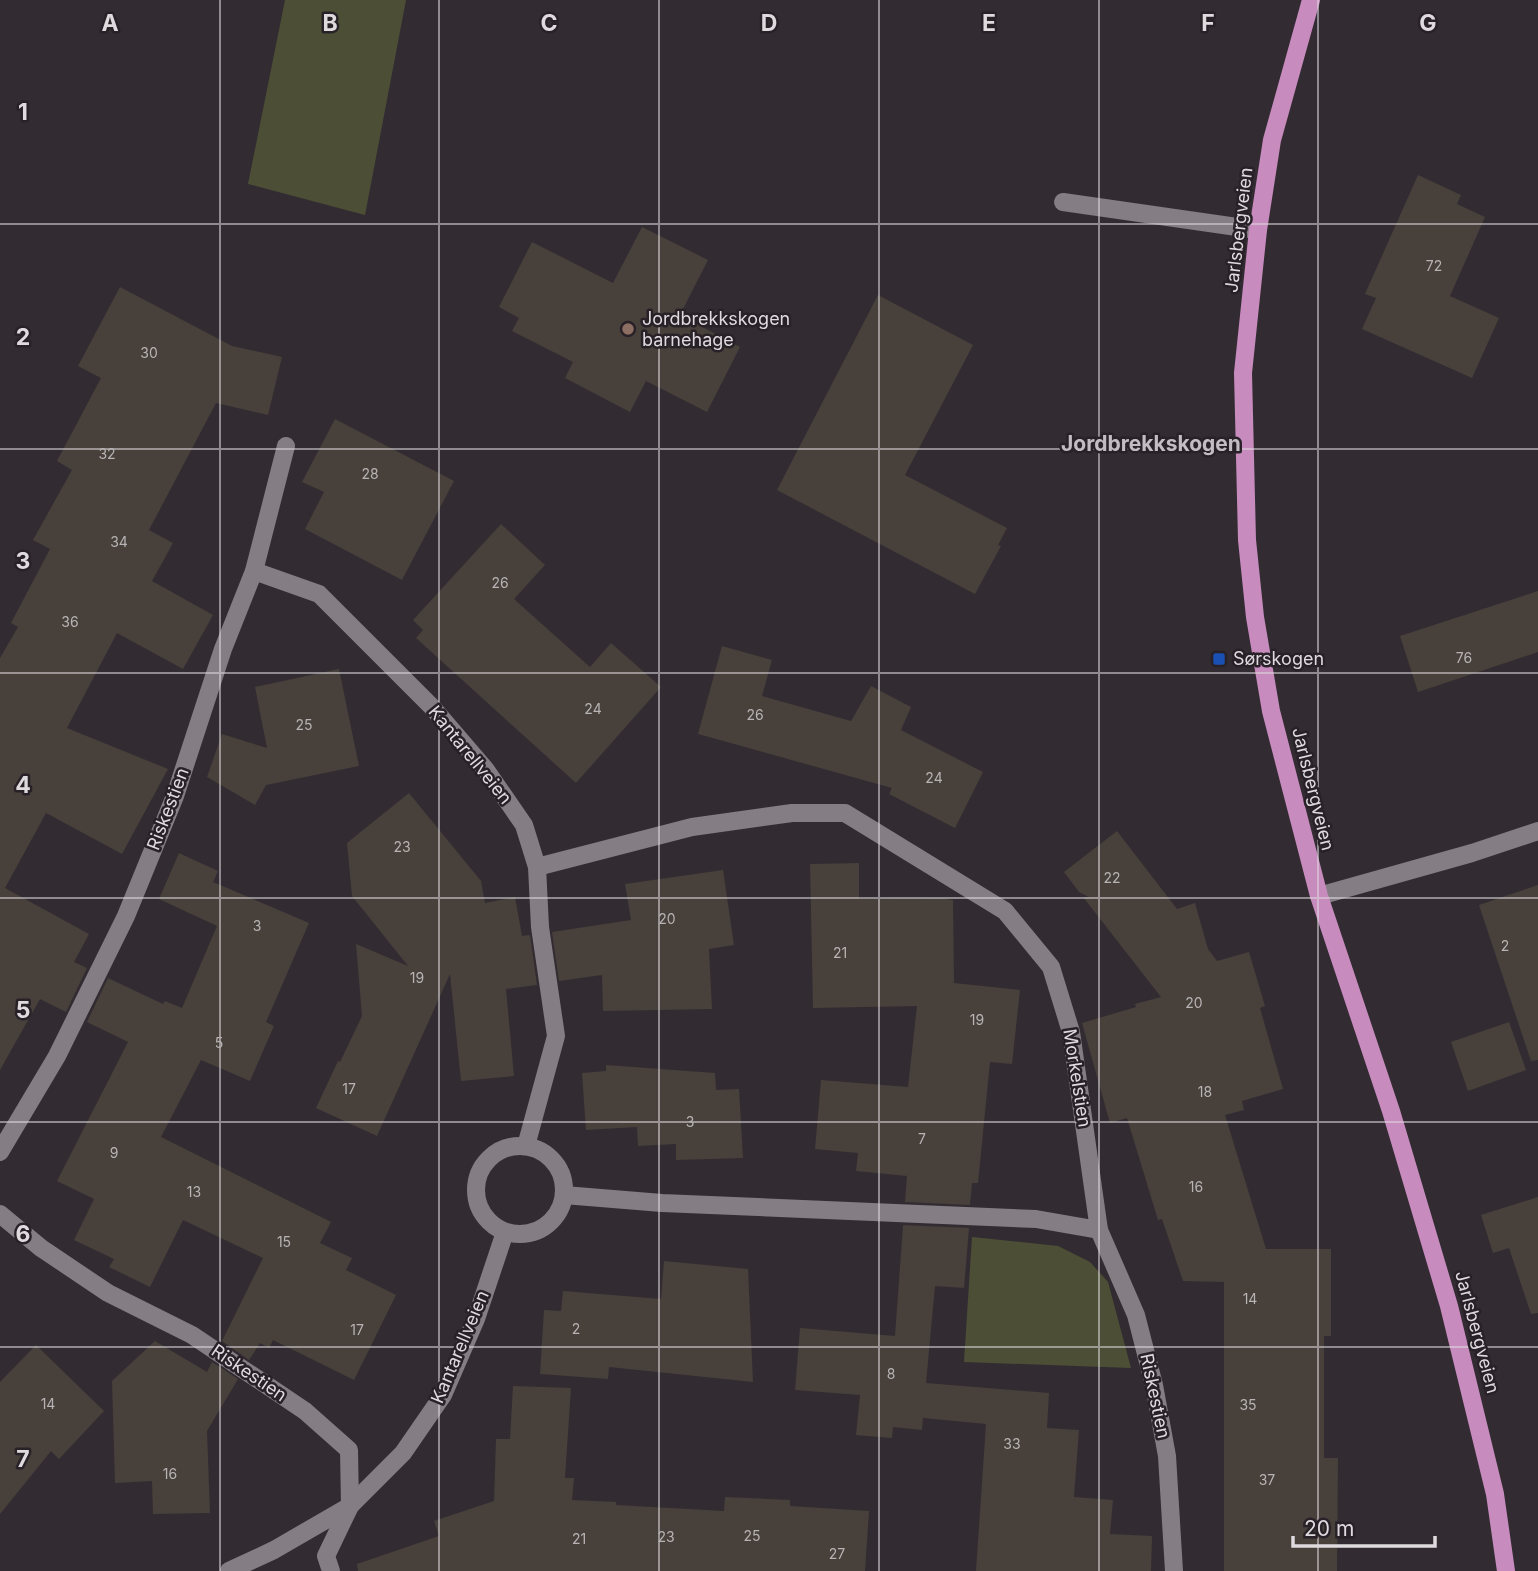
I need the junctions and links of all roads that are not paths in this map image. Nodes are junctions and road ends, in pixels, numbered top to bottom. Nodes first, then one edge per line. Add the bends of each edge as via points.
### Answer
1 (1311, 0) edge
2 (1063, 202) dead end
3 (1258, 230) junction
4 (286, 446) dead end
5 (254, 571) junction
6 (1538, 831) edge
7 (537, 867) junction
8 (1319, 896) junction
9 (526, 1146) junction
10 (0, 1152) edge
11 (564, 1195) junction
12 (0, 1214) edge
13 (1099, 1230) junction
14 (505, 1232) junction
15 (350, 1506) junction
16 (229, 1571) edge
17 (331, 1571) edge
18 (1174, 1571) edge
19 (1506, 1571) edge

1 - 3 main road, Jarlsbergveien via 1272,141
2 - 3 street
3 - 8 main road, Jarlsbergveien via 1243,373 1247,540 1264,675
4 - 5 street, Riskestien
5 - 7 street, Kantarellveien via 319,594 432,707 486,770 524,825
5 - 10 street, Riskestien via 222,649 175,796 126,916 57,1056
6 - 8 street
7 - 9 street, Kantarellveien via 540,927 556,1036
7 - 13 street, Morkelstien via 692,827 792,813 845,813 1005,911 1051,967 1071,1032
8 - 19 main road, Jarlsbergveien via 1391,1111 1449,1306 1495,1494
9 - 11 street via 551,1157 564,1181
9 - 14 street via 498,1151 486,1160 477,1179 476,1201 482,1214
11 - 13 street via 1036,1220
11 - 14 street via 554,1219 543,1228 517,1235
12 - 15 street, Riskestien via 108,1293 192,1335 305,1411 349,1450
13 - 18 street, Riskestien via 1136,1315 1154,1385 1167,1456
14 - 15 street, Kantarellveien via 476,1319 443,1395 403,1453
15 - 16 street, Kantarellveien
15 - 17 street, Riskestien via 326,1556

